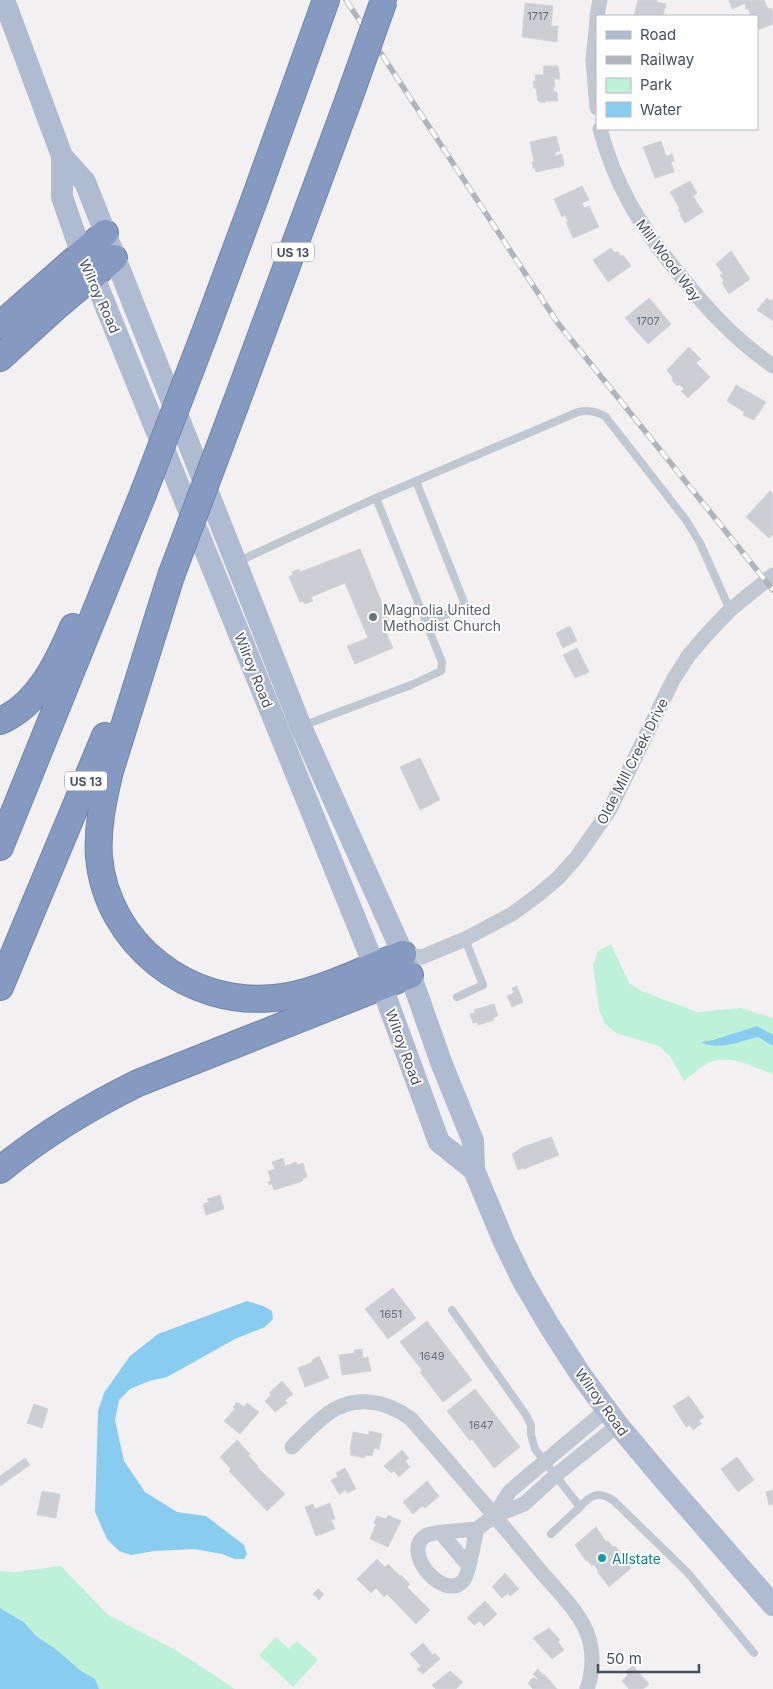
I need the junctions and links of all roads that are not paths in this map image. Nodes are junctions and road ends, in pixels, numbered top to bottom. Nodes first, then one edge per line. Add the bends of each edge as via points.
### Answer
1 (326, 0) edge
2 (384, 0) edge
3 (600, 0) edge
4 (7, 15) edge
5 (598, 15) edge
6 (596, 28) edge
7 (596, 96) edge
8 (600, 130) edge
9 (62, 156) junction
10 (105, 233) junction
11 (81, 252) junction
12 (114, 258) junction
13 (93, 275) junction
14 (0, 325) edge
15 (0, 358) edge
16 (773, 366) edge
17 (416, 481) junction
18 (143, 494) junction
19 (376, 498) junction
20 (236, 562) junction
21 (773, 575) edge
22 (171, 576) junction
23 (730, 610) junction
24 (426, 623) junction
25 (0, 721) edge
26 (301, 727) junction
27 (0, 847) edge
28 (465, 939) junction
29 (411, 962) junction
30 (378, 976) junction
31 (0, 987) edge
32 (457, 997) dead end
33 (0, 1170) edge
34 (474, 1170) junction
35 (452, 1310) dead end
36 (612, 1417) junction
37 (292, 1446) dead end
38 (545, 1462) junction
39 (556, 1475) junction
40 (580, 1507) junction
41 (494, 1516) junction
42 (476, 1529) junction
43 (441, 1533) junction
44 (551, 1534) dead end
45 (468, 1565) junction
46 (773, 1605) edge
47 (754, 1653) dead end
48 (587, 1689) edge

1 - 18 highway, bridge
2 - 22 highway, US 13, bridge
3 - 5 street
4 - 9 main road, Wilroy Road
6 - 7 street via 593,60
8 - 16 street, Mill Wood Way via 617,180 652,241 725,328
9 - 10 main road, Wilroy Road via 85,182
9 - 11 main road, Wilroy Road via 62,197
10 - 11 highway
10 - 12 main road, Wilroy Road
11 - 13 main road, Wilroy Road
11 - 14 highway
12 - 13 highway
12 - 20 main road, Wilroy Road
13 - 15 highway
13 - 30 main road, Wilroy Road
17 - 19 lane
17 - 23 lane via 578,412 596,412 605,416 686,520
17 - 24 lane via 464,602 462,608
18 - 25 highway via 117,536 45,681 24,706
18 - 27 highway
19 - 20 lane
19 - 24 lane
20 - 26 main road, Wilroy Road
21 - 23 street, Olde Mill Creek Drive
22 - 30 highway via 102,803 99,857 107,892 120,921 146,955 163,969 208,992 230,997 276,998
22 - 31 highway, US 13
23 - 28 street, Olde Mill Creek Drive via 708,632 673,680 609,811 576,858 558,878 512,914
24 - 26 lane via 442,662 441,671
26 - 29 main road, Wilroy Road
28 - 29 street, Olde Mill Creek Drive
28 - 32 lane via 483,985
29 - 30 highway
29 - 34 main road, Wilroy Road via 441,1062 473,1141
30 - 33 highway via 121,1091 57,1127
30 - 34 main road, Wilroy Road via 439,1142
34 - 36 main road, Wilroy Road via 523,1281
35 - 38 lane via 526,1415 535,1449
36 - 38 street
36 - 39 street
36 - 46 main road, Wilroy Road
37 - 41 street via 338,1407 354,1402 384,1403 411,1419
38 - 39 lane
38 - 41 street via 510,1491
39 - 40 lane
39 - 41 street via 524,1504
40 - 44 lane
40 - 47 lane via 585,1500 599,1494 614,1501 687,1572
41 - 42 street
41 - 48 street via 585,1628 592,1656 592,1675
42 - 43 street
42 - 45 street
43 - 45 street
43 - 45 street via 428,1534 418,1546 419,1559 433,1577 445,1586 460,1584 466,1578

